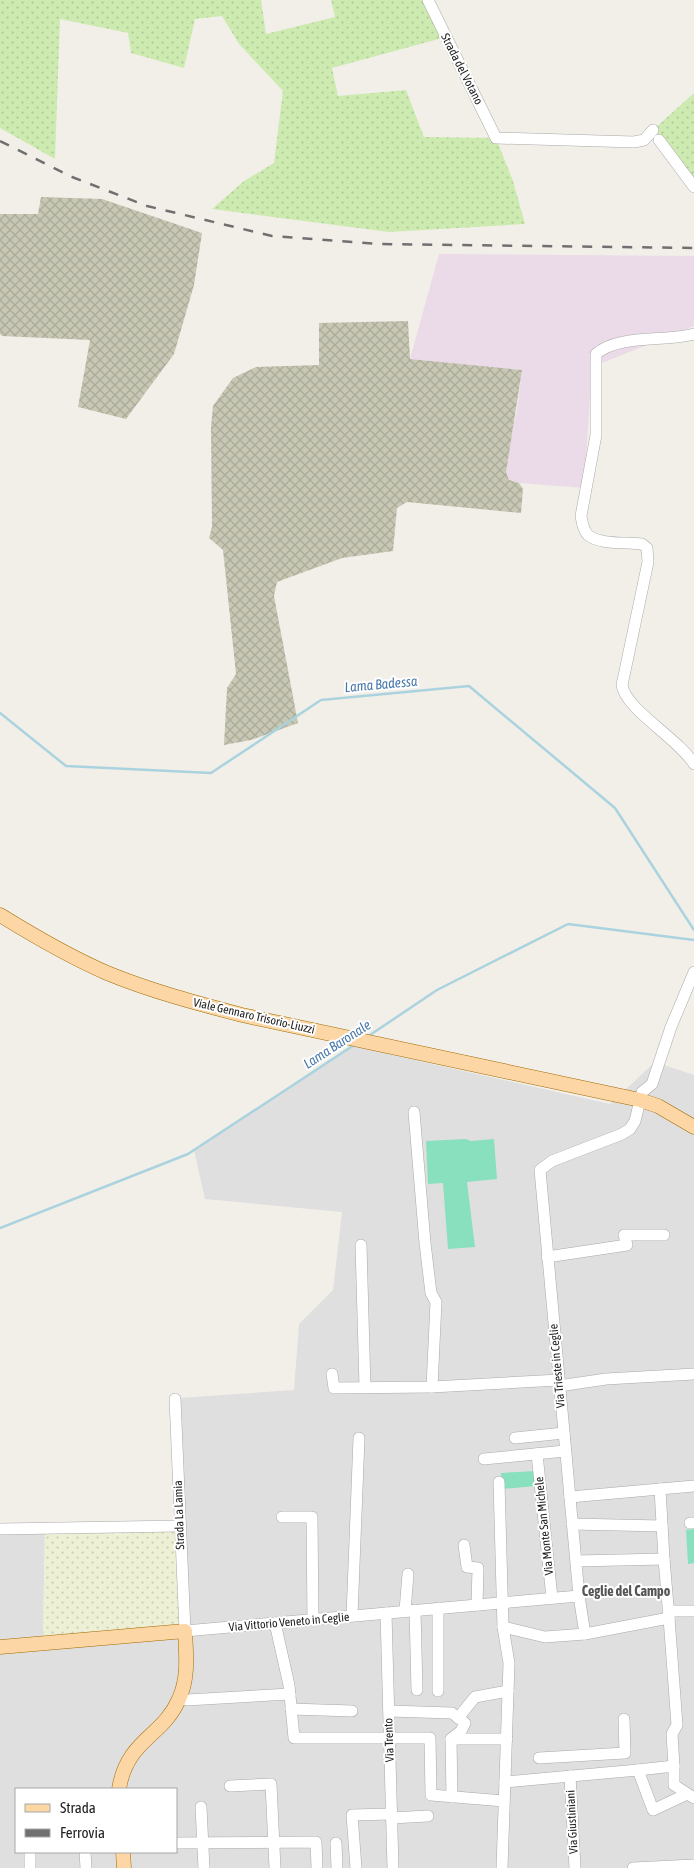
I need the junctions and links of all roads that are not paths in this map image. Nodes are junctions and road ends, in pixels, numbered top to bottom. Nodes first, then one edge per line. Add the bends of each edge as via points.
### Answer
1 (428, 0) edge
2 (694, 187) edge
3 (694, 334) edge
4 (694, 764) edge
5 (0, 915) edge
6 (694, 972) edge
7 (640, 1100) junction
8 (414, 1112) dead end
9 (694, 1127) edge
10 (664, 1235) dead end
11 (361, 1245) dead end
12 (548, 1257) junction
13 (332, 1374) dead end
14 (694, 1374) edge
15 (559, 1383) junction
16 (365, 1388) junction
17 (432, 1388) junction
18 (175, 1399) dead end
19 (564, 1433) junction
20 (359, 1438) dead end
21 (515, 1438) dead end
22 (565, 1451) junction
23 (537, 1454) junction
24 (484, 1459) dead end
25 (499, 1482) dead end
26 (694, 1486) edge
27 (660, 1489) junction
28 (570, 1497) junction
29 (282, 1517) dead end
30 (572, 1524) junction
31 (179, 1526) junction
32 (662, 1526) junction
33 (0, 1529) edge
34 (464, 1545) dead end
35 (664, 1559) junction
36 (576, 1561) junction
37 (408, 1574) dead end
38 (579, 1596) junction
39 (552, 1598) junction
40 (502, 1603) junction
41 (477, 1605) junction
42 (438, 1608) junction
43 (410, 1611) junction
44 (694, 1611) edge
45 (386, 1613) junction
46 (668, 1614) junction
47 (352, 1616) junction
48 (313, 1620) junction
49 (275, 1623) junction
50 (503, 1627) junction
51 (185, 1631) junction
52 (585, 1634) junction
53 (0, 1647) edge
54 (417, 1690) dead end
55 (438, 1691) dead end
56 (508, 1691) junction
57 (290, 1694) junction
58 (180, 1697) junction
59 (291, 1709) junction
60 (352, 1711) dead end
61 (388, 1711) junction
62 (458, 1718) junction
63 (624, 1719) dead end
64 (389, 1738) junction
65 (451, 1738) junction
66 (507, 1739) junction
67 (624, 1753) junction
68 (539, 1758) dead end
69 (674, 1766) junction
70 (638, 1770) junction
71 (570, 1776) junction
72 (505, 1782) junction
73 (230, 1786) dead end
74 (119, 1788) edge
75 (690, 1796) edge
76 (452, 1797) junction
77 (504, 1801) junction
78 (201, 1807) dead end
79 (391, 1816) junction
80 (428, 1816) dead end
81 (274, 1842) junction
82 (178, 1843) edge
83 (203, 1843) junction
84 (336, 1843) dead end
85 (30, 1853) edge
86 (86, 1853) edge
87 (123, 1853) edge
88 (694, 1865) edge
89 (661, 1867) edge
90 (30, 1868) edge
91 (86, 1868) edge
92 (124, 1868) edge
93 (204, 1868) edge
94 (275, 1868) edge
95 (317, 1868) edge
96 (337, 1868) edge
97 (356, 1868) edge
98 (393, 1868) edge
99 (502, 1868) edge
100 (575, 1868) edge
101 (633, 1868) edge

1 - 2 street, Strada del Votano via 496,138 634,142 656,135
3 - 4 street via 622,342 596,354 596,435 581,516 588,535 642,544 647,548 648,562 623,692
5 - 7 main road, Viale Gennaro Trisorio-Liuzzi via 106,972 242,1015
6 - 7 street via 652,1084 642,1092
7 - 9 main road, Viale Gennaro Trisorio-Liuzzi via 658,1106
7 - 12 street, Via Trieste in Ceglie via 630,1129 552,1161 540,1170
8 - 17 street via 425,1243 431,1293 436,1302
10 - 12 street via 624,1235 627,1245
11 - 16 street
12 - 15 street, Via Trieste in Ceglie
13 - 16 street via 334,1388
14 - 15 street
15 - 17 street
15 - 19 street, Via Trieste in Ceglie
16 - 17 street
18 - 31 street, Strada La Lamia
19 - 21 street
19 - 22 street, Via Trieste in Ceglie
20 - 47 street
22 - 23 street
22 - 28 street, Via Trieste in Ceglie
23 - 24 street
23 - 39 street, Via Monte San Michele
25 - 40 street
26 - 27 street
27 - 28 street
27 - 32 street
28 - 30 street, Via Trieste in Ceglie
29 - 48 street via 312,1517
30 - 32 street
30 - 36 street, Via Trieste in Ceglie
31 - 33 street
31 - 51 street, Strada La Lamia
32 - 35 street
34 - 41 street via 468,1567 478,1568
35 - 36 street
35 - 46 street
36 - 38 street, Via Trieste in Ceglie
37 - 43 street
38 - 39 street, Via Vittorio Veneto in Ceglie
38 - 52 street, Via Trieste in Ceglie
39 - 40 street, Via Vittorio Veneto in Ceglie
40 - 41 street, Via Vittorio Veneto in Ceglie
40 - 50 street
41 - 42 street, Via Vittorio Veneto in Ceglie
42 - 43 street, Via Vittorio Veneto in Ceglie
42 - 55 street
43 - 45 street, Via Vittorio Veneto in Ceglie
43 - 54 street
44 - 46 street
45 - 47 street, Via Vittorio Veneto in Ceglie
45 - 61 street, Via Trento
46 - 52 street
46 - 69 street via 677,1725 672,1734
47 - 48 street, Via Vittorio Veneto in Ceglie
48 - 49 street, Via Vittorio Veneto in Ceglie
49 - 51 street, Via Vittorio Veneto in Ceglie
49 - 57 street
50 - 52 street via 545,1637
50 - 56 street via 508,1649
51 - 53 main road, Via Vittorio Veneto in Ceglie
51 - 58 main road via 187,1667
56 - 62 street via 475,1697
56 - 66 street
57 - 58 street via 187,1700
57 - 59 street
58 - 74 main road via 165,1721 138,1746 125,1764
59 - 60 street
59 - 64 street via 294,1738
61 - 62 street via 452,1713
61 - 64 street, Via Trento
62 - 65 street via 465,1723 461,1731
63 - 67 street
64 - 76 street via 430,1738 431,1795
64 - 79 street, Via Trento
65 - 66 street
65 - 76 street
66 - 72 street
67 - 68 street
67 - 70 street
69 - 70 street
69 - 75 street via 674,1785
70 - 71 street
70 - 75 street via 653,1810
71 - 72 street
71 - 100 street, Via Giustiniani
72 - 77 street
73 - 81 street via 271,1784
76 - 77 street
77 - 99 street
78 - 83 street
79 - 80 street
79 - 97 street via 352,1815
79 - 98 street, Via Trento
81 - 83 street
81 - 94 street
81 - 95 street via 316,1842
82 - 83 street
83 - 93 street
84 - 96 street
85 - 90 street
86 - 91 street
87 - 92 main road
88 - 89 street
89 - 101 street

